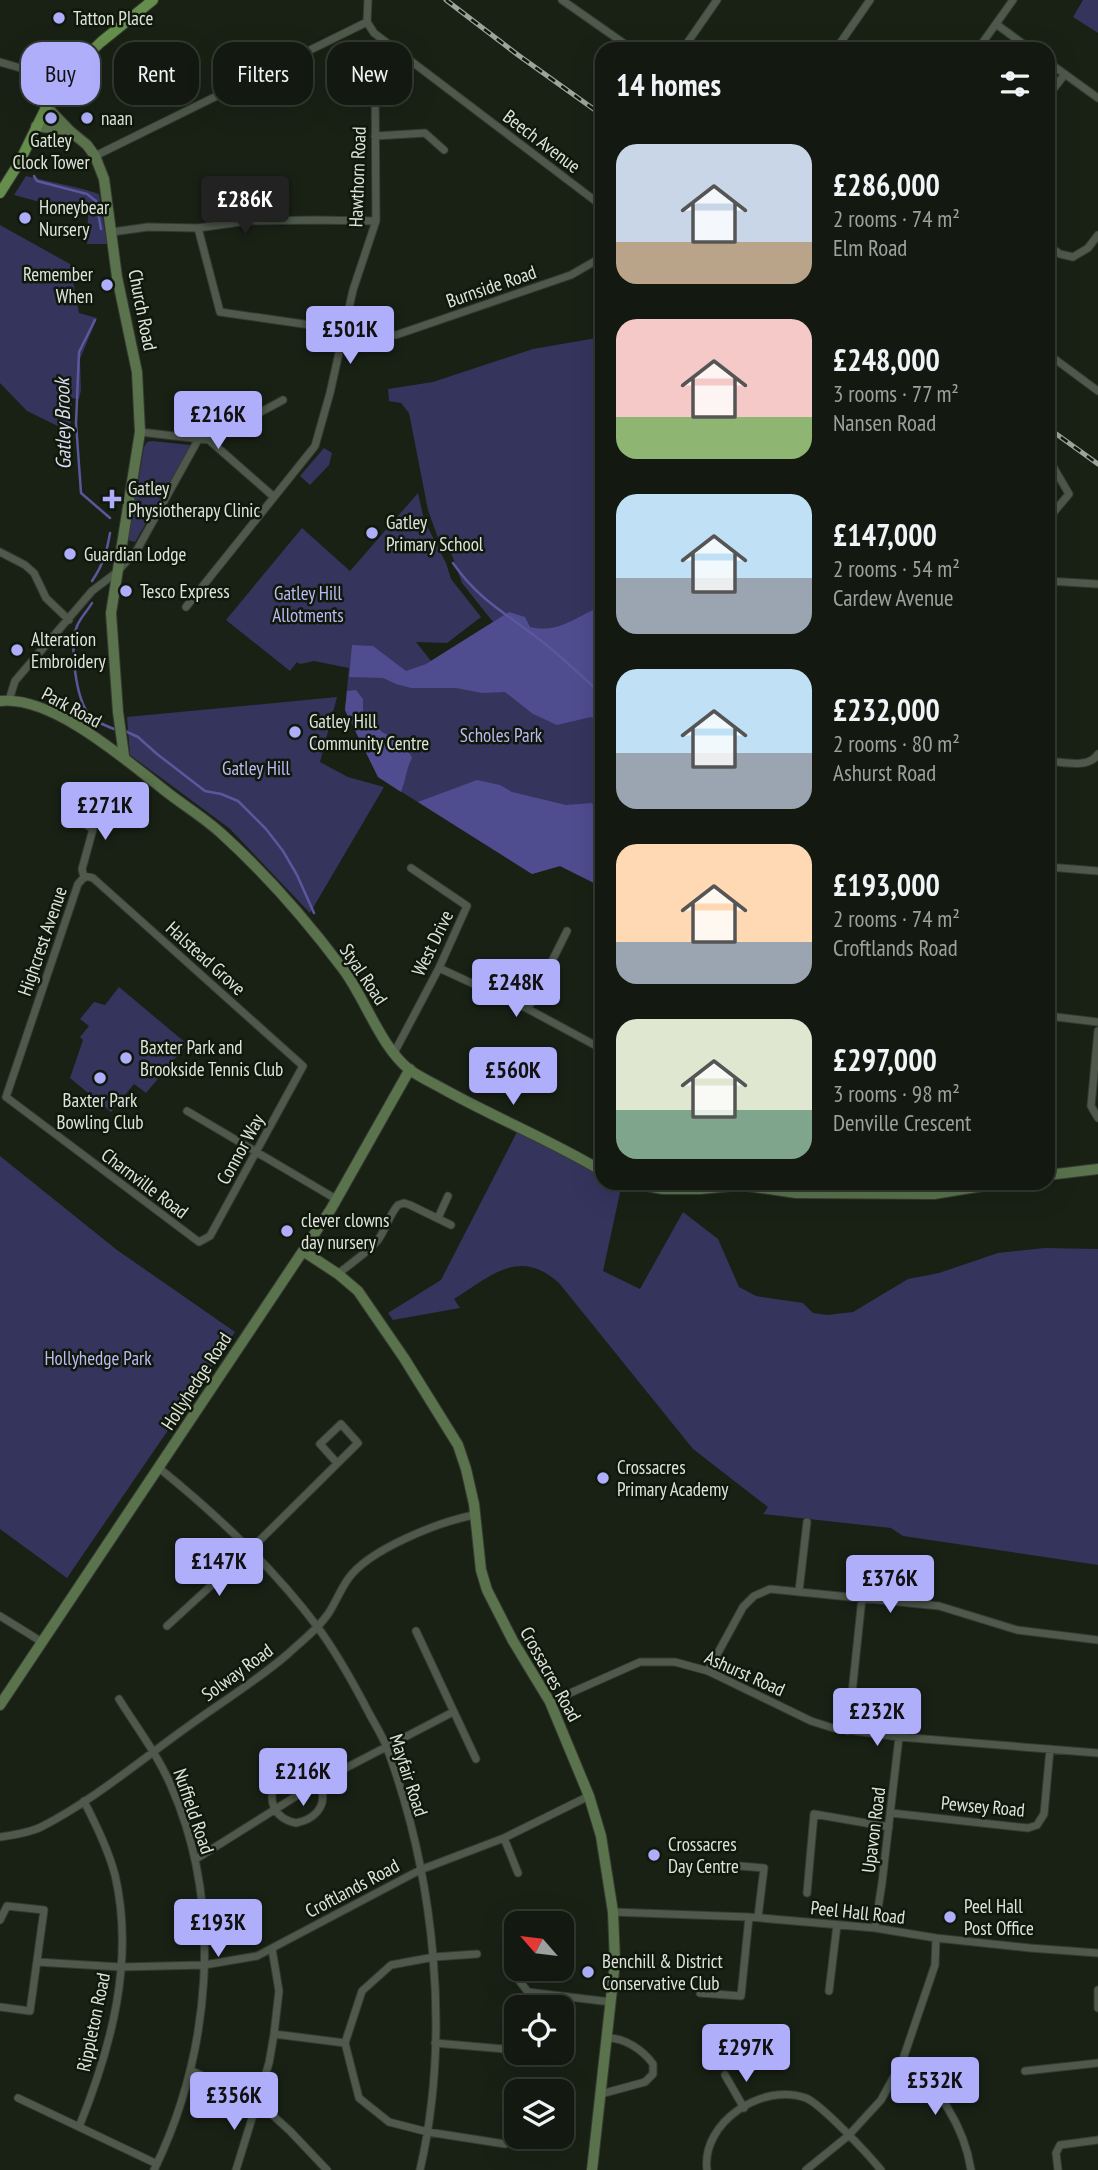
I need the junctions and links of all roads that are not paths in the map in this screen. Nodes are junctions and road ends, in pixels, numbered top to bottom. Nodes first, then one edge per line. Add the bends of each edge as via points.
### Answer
1 (153, 0) edge
2 (368, 0) edge
3 (717, 0) edge
4 (870, 0) edge
5 (1013, 0) edge
6 (565, 1) edge
7 (367, 22) junction
8 (996, 24) junction
9 (622, 42) edge
10 (688, 42) edge
11 (841, 42) edge
12 (983, 42) edge
13 (1020, 42) edge
14 (100, 43) edge
15 (0, 62) edge
16 (1055, 67) edge
17 (21, 68) edge
18 (1065, 74) junction
19 (1055, 87) edge
20 (1098, 99) edge
21 (45, 105) joint
22 (375, 105) edge
23 (36, 126) junction
24 (71, 131) junction
25 (375, 136) junction
26 (444, 150) dead end
27 (95, 156) junction
28 (0, 193) edge
29 (595, 201) edge
30 (376, 221) junction
31 (198, 228) junction
32 (113, 232) junction
33 (1098, 235) edge
34 (1088, 248) junction
35 (1055, 250) edge
36 (1098, 255) edge
37 (595, 261) edge
38 (345, 330) junction
39 (1055, 359) edge
40 (1098, 391) edge
41 (284, 400) dead end
42 (140, 432) junction
43 (199, 438) junction
44 (209, 440) junction
45 (1055, 470) edge
46 (274, 496) junction
47 (1055, 511) edge
48 (0, 552) edge
49 (117, 572) junction
50 (1055, 581) edge
51 (1098, 584) edge
52 (186, 607) dead end
53 (69, 620) junction
54 (5, 701) edge
55 (1098, 754) edge
56 (124, 757) junction
57 (1055, 761) edge
58 (85, 824) dead end
59 (411, 868) dead end
60 (1055, 868) edge
61 (1098, 871) edge
62 (84, 877) junction
63 (567, 931) dead end
64 (439, 968) junction
65 (528, 1009) junction
66 (1055, 1017) edge
67 (1098, 1022) edge
68 (1098, 1031) edge
69 (595, 1045) edge
70 (394, 1053) junction
71 (303, 1066) joint
72 (410, 1069) junction
73 (6, 1097) joint
74 (187, 1111) dead end
75 (1096, 1119) edge
76 (257, 1153) junction
77 (595, 1167) edge
78 (1098, 1169) edge
79 (1055, 1174) edge
80 (843, 1190) edge
81 (958, 1190) edge
82 (449, 1196) dead end
83 (337, 1199) junction
84 (438, 1218) junction
85 (451, 1225) dead end
86 (199, 1242) joint
87 (303, 1251) junction
88 (338, 1274) junction
89 (337, 1463) junction
90 (159, 1468) junction
91 (474, 1515) junction
92 (807, 1522) dead end
93 (251, 1549) junction
94 (799, 1591) junction
95 (862, 1598) junction
96 (0, 1616) edge
97 (167, 1626) dead end
98 (317, 1626) junction
99 (416, 1632) dead end
100 (1098, 1640) edge
101 (42, 1642) junction
102 (708, 1671) junction
103 (119, 1699) dead end
104 (550, 1702) junction
105 (0, 1705) edge
106 (453, 1712) junction
107 (848, 1731) junction
108 (899, 1737) junction
109 (386, 1746) junction
110 (1051, 1749) junction
111 (152, 1752) junction
112 (1098, 1754) edge
113 (476, 1759) dead end
114 (317, 1783) junction
115 (589, 1796) junction
116 (84, 1801) junction
117 (274, 1810) junction
118 (891, 1813) junction
119 (889, 1827) junction
120 (0, 1838) edge
121 (504, 1838) junction
122 (196, 1859) junction
123 (740, 1866) dead end
124 (421, 1870) junction
125 (518, 1872) dead end
126 (807, 1893) dead end
127 (613, 1912) junction
128 (754, 1917) junction
129 (0, 1920) edge
130 (836, 1925) junction
131 (875, 1928) junction
132 (936, 1938) junction
133 (272, 1949) junction
134 (1098, 1953) edge
135 (477, 1954) dead end
136 (433, 1957) junction
137 (37, 1962) junction
138 (204, 1965) junction
139 (121, 1967) junction
140 (520, 1981) edge
141 (1098, 1990) edge
142 (829, 1991) dead end
143 (700, 1993) dead end
144 (611, 2002) junction
145 (0, 2007) edge
146 (1098, 2008) edge
147 (274, 2034) junction
148 (608, 2038) junction
149 (345, 2043) junction
150 (435, 2043) junction
151 (504, 2049) edge
152 (902, 2062) junction
153 (1098, 2063) edge
154 (190, 2070) junction
155 (1025, 2071) dead end
156 (725, 2075) dead end
157 (601, 2094) junction
158 (18, 2098) dead end
159 (258, 2102) junction
160 (744, 2108) junction
161 (79, 2127) junction
162 (428, 2132) junction
163 (848, 2136) junction
164 (1098, 2140) edge
165 (504, 2144) edge
166 (156, 2167) edge
167 (236, 2170) edge
168 (327, 2170) edge
169 (419, 2170) edge
170 (592, 2170) edge
171 (707, 2170) edge
172 (806, 2170) edge
173 (881, 2170) edge
174 (971, 2170) edge
175 (1058, 2170) edge

1 - 14 main road
2 - 7 street
3 - 10 street
4 - 11 street
5 - 8 street
6 - 9 street
7 - 27 street
7 - 29 street, Beech Avenue via 394,49
8 - 12 street
8 - 13 street
15 - 17 street
16 - 18 street
18 - 19 street
18 - 20 street
21 - 23 main road
21 - 24 street, Church Road
22 - 25 street, Hawthorn Road
23 - 24 street
23 - 28 main road
24 - 27 street, Church Road
25 - 26 street via 425,133
25 - 30 street, Hawthorn Road
27 - 32 street, Church Road
30 - 31 street via 247,221
30 - 38 street, Hawthorn Road
31 - 32 street
31 - 38 street, Burnside Road via 220,312
32 - 42 street, Church Road via 117,277 137,372
33 - 34 street
34 - 35 street via 1069,257
34 - 36 street
37 - 38 street, Burnside Road via 571,275 396,335
38 - 46 street, Hawthorn Road via 315,446
39 - 40 street
41 - 44 street
42 - 43 street
42 - 49 street, Church Road
43 - 44 street
43 - 49 street via 137,550
44 - 46 street
45 - 47 street via 1069,494
46 - 52 street, Hawthorn Road
48 - 53 street via 34,573 46,598
49 - 53 street via 92,591
49 - 56 street, Church Road via 111,613
50 - 51 street
53 - 54 street via 15,681
54 - 56 street, Park Road via 25,702 51,712
55 - 57 street via 1089,762
56 - 70 street, Styal Road via 221,833 278,890 345,971
58 - 62 street, Highcrest Avenue via 93,830
59 - 64 street, West Drive via 467,906
60 - 61 street
62 - 71 street, Halstead Grove via 93,878
62 - 73 street, Highcrest Avenue
63 - 65 street
64 - 65 street
64 - 70 street, West Drive
65 - 69 street
66 - 67 street
68 - 75 street via 1091,1106
70 - 72 street, Styal Road
71 - 76 street, Connor Way
72 - 77 street, Styal Road
72 - 83 street, Hollyhedge Road
73 - 86 street, Charnville Road
74 - 76 street
76 - 83 street
76 - 86 street, Connor Way via 211,1236
78 - 79 street
80 - 81 street via 934,1194
82 - 84 street
83 - 87 street, Hollyhedge Road
84 - 85 street
84 - 88 street via 404,1203 398,1205 372,1247
87 - 88 street, Crossacres Road
87 - 90 street, Hollyhedge Road
88 - 91 street, Crossacres Road via 358,1291 378,1319 458,1445
89 - 89 street via 358,1443 341,1424 320,1444
89 - 93 street
90 - 93 street, Mayfair Road
90 - 101 street, Hollyhedge Road
91 - 98 street, Solway Road via 435,1526 372,1557 348,1579
91 - 104 street, Crossacres Road via 487,1590
92 - 94 street
93 - 97 street
93 - 98 street, Mayfair Road
94 - 95 street
94 - 102 street via 770,1589 754,1596 743,1607
95 - 100 street via 939,1606 1017,1630
95 - 107 street
96 - 101 street
98 - 109 street, Mayfair Road via 355,1685
98 - 111 street, Solway Road via 257,1677
99 - 106 street
101 - 105 street, Hollyhedge Road
102 - 104 street, Ashurst Road via 675,1662 640,1662
102 - 107 street, Ashurst Road via 811,1721
103 - 111 street, Nuffield Road
104 - 115 street, Crossacres Road
106 - 109 street
106 - 113 street
107 - 108 street, Ashurst Road
108 - 110 street, Ashurst Road
108 - 118 street, Upavon Road
109 - 114 street
109 - 124 street, Mayfair Road
110 - 112 street, Ashurst Road
110 - 118 street, Pewsey Road via 1044,1814 1037,1825 1028,1828
111 - 116 street, Solway Road
111 - 122 street, Nuffield Road via 182,1812
114 - 117 street
114 - 117 street via 302,1770 283,1773 272,1788
114 - 117 street via 324,1801 314,1816 296,1823
115 - 121 street, Croftlands Road
115 - 127 street, Crossacres Road via 601,1836
116 - 120 street, Solway Road via 39,1828
116 - 139 street, Rippleton Road via 115,1875
117 - 122 street
118 - 119 street, Upavon Road
119 - 126 street via 814,1814
119 - 131 street, Upavon Road
121 - 124 street, Croftlands Road
121 - 125 street
122 - 138 street, Nuffield Road via 204,1913
123 - 128 street via 764,1868
124 - 133 street, Croftlands Road
124 - 136 street, Mayfair Road
127 - 128 street, Peel Hall Road
127 - 144 street, Crossacres Road
128 - 130 street, Peel Hall Road
128 - 143 street via 741,1996
129 - 137 street via 7,1906 44,1910
130 - 131 street, Peel Hall Road
130 - 142 street
131 - 132 street, Peel Hall Road
132 - 134 street, Peel Hall Road
132 - 152 street via 935,1965
133 - 138 street, Croftlands Road
133 - 147 street via 279,1991
135 - 136 street
136 - 149 street via 391,1965 362,1990
136 - 150 street, Mayfair Road
137 - 139 street, Croftlands Road
137 - 145 street via 30,2011
138 - 139 street, Croftlands Road
138 - 154 street, Nuffield Road
139 - 161 street, Rippleton Road via 107,2050
140 - 144 street via 528,1992
141 - 146 street
144 - 148 street, Crossacres Road
147 - 149 street
147 - 159 street
148 - 157 street, Crossacres Road
148 - 157 street via 619,2038 648,2057 653,2074 645,2082
149 - 162 street via 359,2098 389,2122
150 - 151 street
150 - 162 street, Mayfair Road
152 - 163 street via 881,2100
152 - 174 street via 924,2078 952,2117
153 - 155 street
154 - 159 street
154 - 166 street, Nuffield Road
156 - 160 street
157 - 170 street, Crossacres Road
158 - 161 street
159 - 167 street
159 - 168 street
160 - 163 street via 771,2096 795,2095 817,2104
160 - 171 street via 717,2131 709,2147
161 - 166 street
162 - 165 street
162 - 169 street, Mayfair Road
163 - 172 street
163 - 173 street
164 - 175 street via 1060,2146

